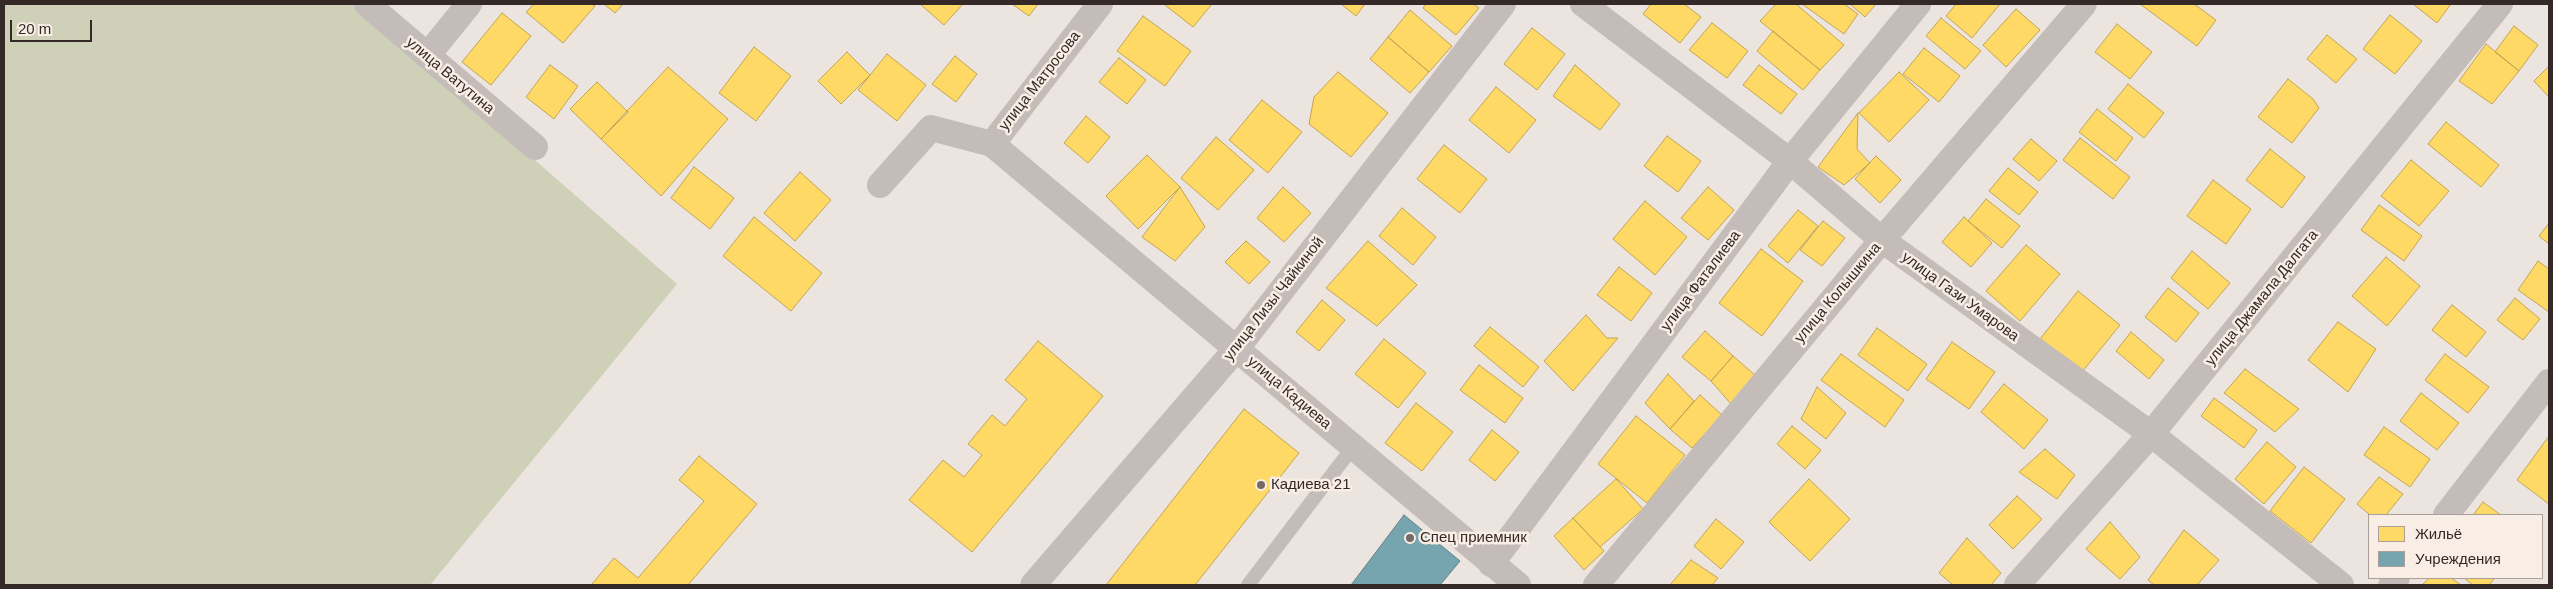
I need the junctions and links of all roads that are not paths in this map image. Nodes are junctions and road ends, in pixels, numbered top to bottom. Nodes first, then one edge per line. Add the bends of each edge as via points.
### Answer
1 (367, 4) edge
2 (469, 4) edge
3 (1100, 4) edge
4 (1503, 4) edge
5 (1583, 4) edge
6 (1918, 4) edge
7 (2084, 4) edge
8 (2500, 4) edge
9 (427, 56) junction
10 (992, 144) junction
11 (535, 146) dead end
12 (1790, 160) junction
13 (880, 185) dead end
14 (1882, 240) junction
15 (1237, 348) junction
16 (2549, 382) edge
17 (2151, 434) junction
18 (1353, 447) junction
19 (2447, 514) edge
20 (1491, 564) junction
21 (1034, 585) edge
22 (1248, 585) edge
23 (1518, 585) edge
24 (1596, 585) edge
25 (2017, 585) edge
26 (2341, 585) edge

1 - 9 street, улица Ватутина
2 - 9 street
3 - 10 street, улица Матросова
4 - 15 street, улица Лизы Чайкиной
5 - 12 street, улица Гази Умарова
6 - 12 street, улица Фаталиева
7 - 14 street, улица Колышкина
8 - 17 street, улица Джамала Далгата
9 - 11 street, улица Ватутина
10 - 13 street, улица Матросова via 931,128
10 - 15 street, улица Кадиева
12 - 14 street, улица Гази Умарова
12 - 20 street, улица Фаталиева
14 - 17 street, улица Гази Умарова
14 - 24 street, улица Колышкина
15 - 18 street, улица Кадиева
15 - 21 street, улица Лизы Чайкиной
16 - 19 street
17 - 25 street, улица Джамала Далгата
17 - 26 street, улица Гази Умарова
18 - 20 street, улица Кадиева
18 - 22 lane
20 - 23 street, улица Кадиева

